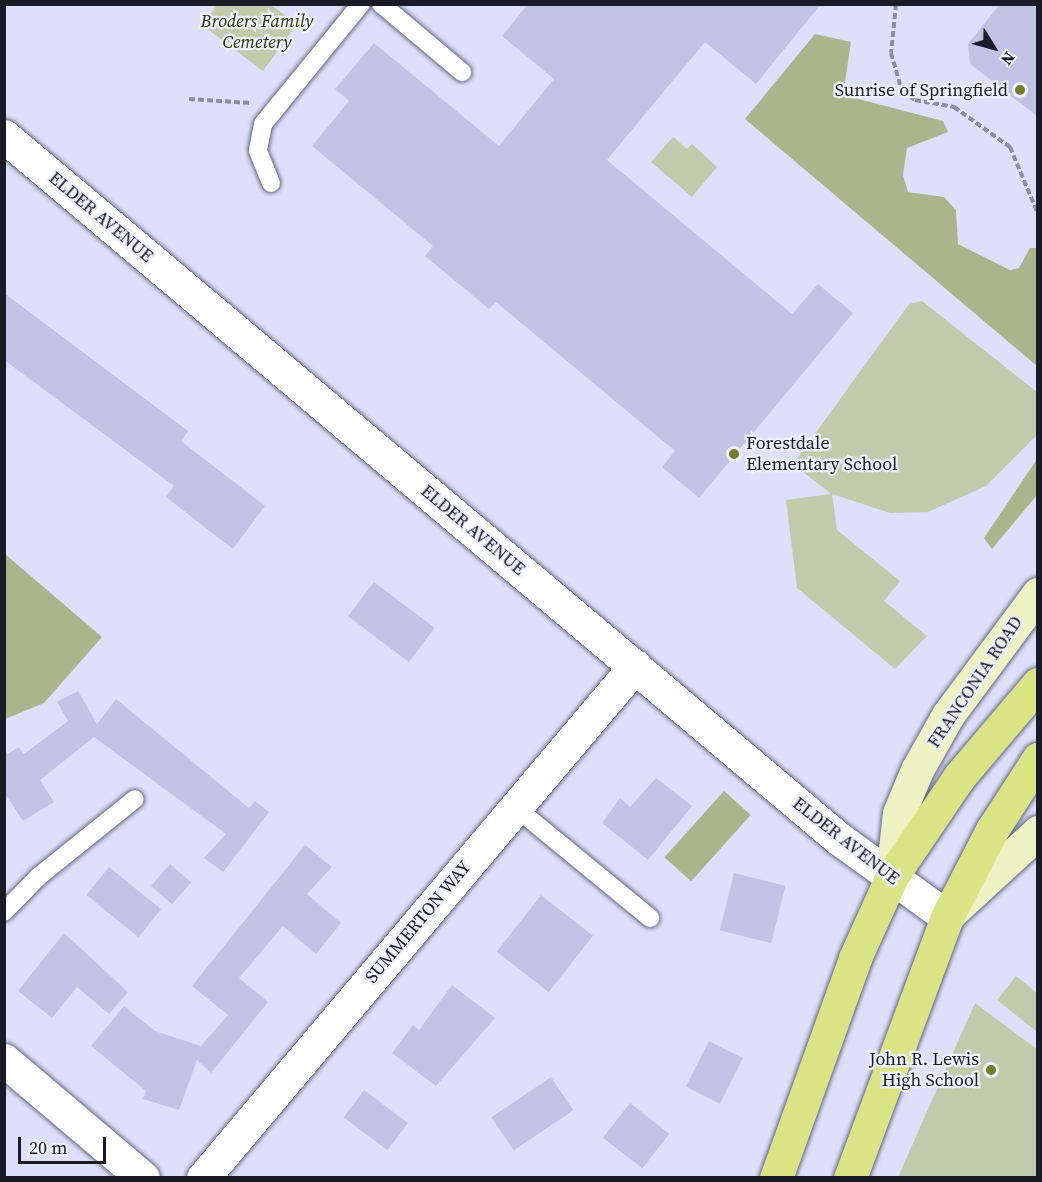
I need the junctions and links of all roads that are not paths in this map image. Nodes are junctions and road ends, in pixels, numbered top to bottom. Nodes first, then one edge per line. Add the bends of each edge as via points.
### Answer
1 (361, 4) edge
2 (381, 4) edge
3 (462, 72) dead end
4 (4, 136) edge
5 (271, 183) dead end
6 (1038, 594) edge
7 (635, 666) junction
8 (1038, 684) edge
9 (1038, 759) edge
10 (135, 799) dead end
11 (515, 807) junction
12 (1038, 832) edge
13 (892, 876) junction
14 (4, 912) edge
15 (947, 917) junction
16 (650, 918) dead end
17 (4, 1060) edge
18 (143, 1178) edge
19 (203, 1178) edge
20 (776, 1178) edge
21 (850, 1178) edge

1 - 5 lane via 269,114 258,150
2 - 3 lane
4 - 7 street, ELDER AVENUE
6 - 13 main road, FRANCONIA ROAD via 948,715 917,770 899,813
7 - 11 street, SUMMERTON WAY
7 - 13 street, ELDER AVENUE
8 - 13 main road, FRANCONIA ROAD via 959,777
9 - 15 main road via 992,830
10 - 14 lane via 38,877
11 - 16 lane
11 - 19 street, SUMMERTON WAY
12 - 15 main road
13 - 15 street, ELDER AVENUE
13 - 20 main road, FRANCONIA ROAD via 855,958
15 - 21 main road
17 - 18 street

